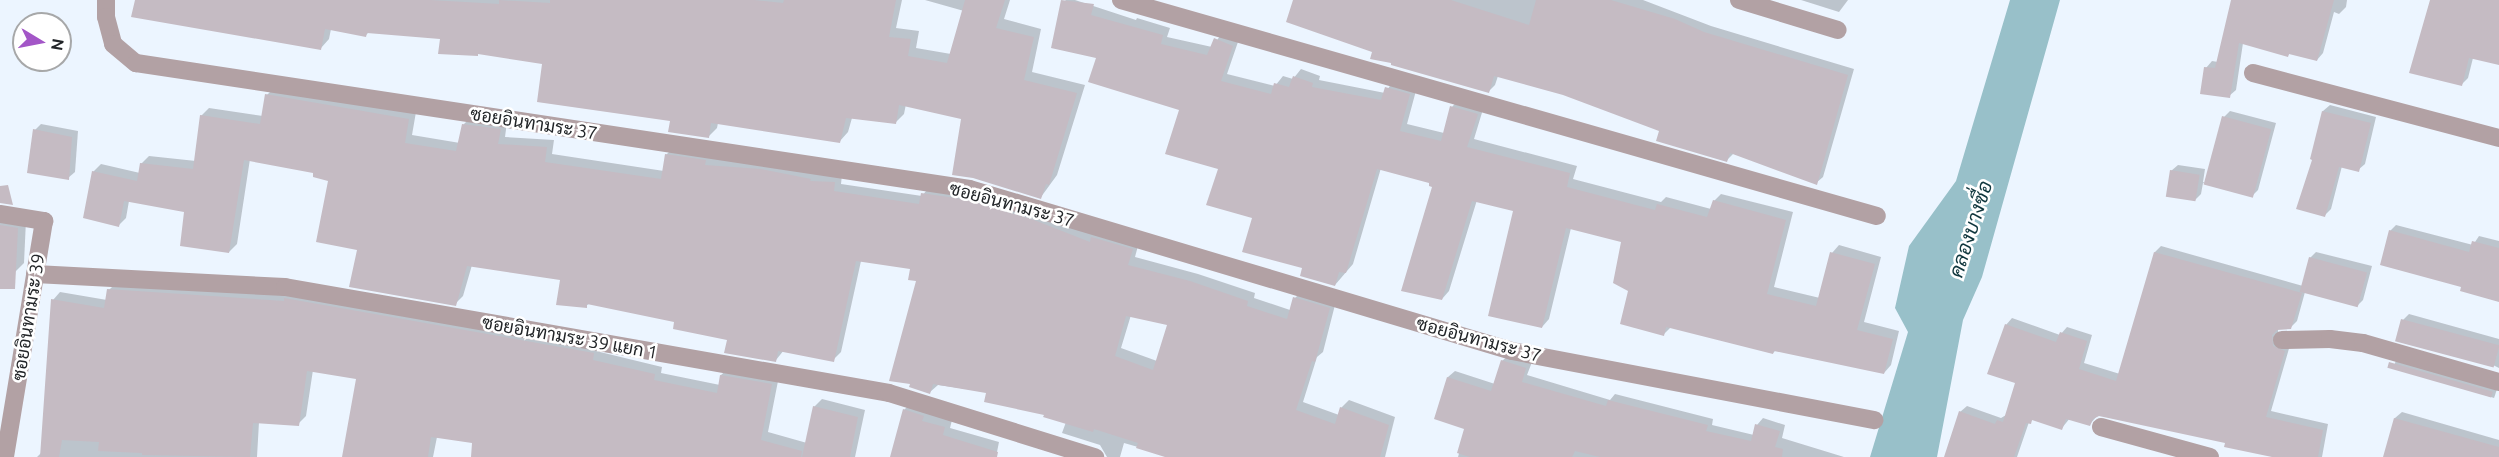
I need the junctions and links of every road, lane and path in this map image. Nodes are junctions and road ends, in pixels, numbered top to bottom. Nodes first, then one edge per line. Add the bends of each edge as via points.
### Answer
1 (106, 0) edge
2 (1121, 0) edge
3 (1739, 0) edge
4 (1838, 30) dead end
5 (2253, 73) dead end
6 (2499, 138) edge
7 (0, 214) edge
8 (1877, 216) dead end
9 (35, 274) junction
10 (2282, 340) dead end
11 (2499, 382) edge
12 (1875, 420) dead end
13 (2101, 427) dead end
14 (5, 457) edge
15 (1095, 457) edge
16 (2210, 457) edge

1 - 12 street, ซอยอินทามระ 37 via 113,44 136,63 970,189 1512,351
2 - 8 street
3 - 4 street
5 - 6 street
7 - 9 street, ซอยอินทามระ 39 via 44,221
9 - 14 street, ซอยอินทามระ 39
9 - 15 street, ซอยอินทามระ 39 แยก 1 via 285,287 889,393
10 - 11 street via 2330,339 2363,344
13 - 16 street

